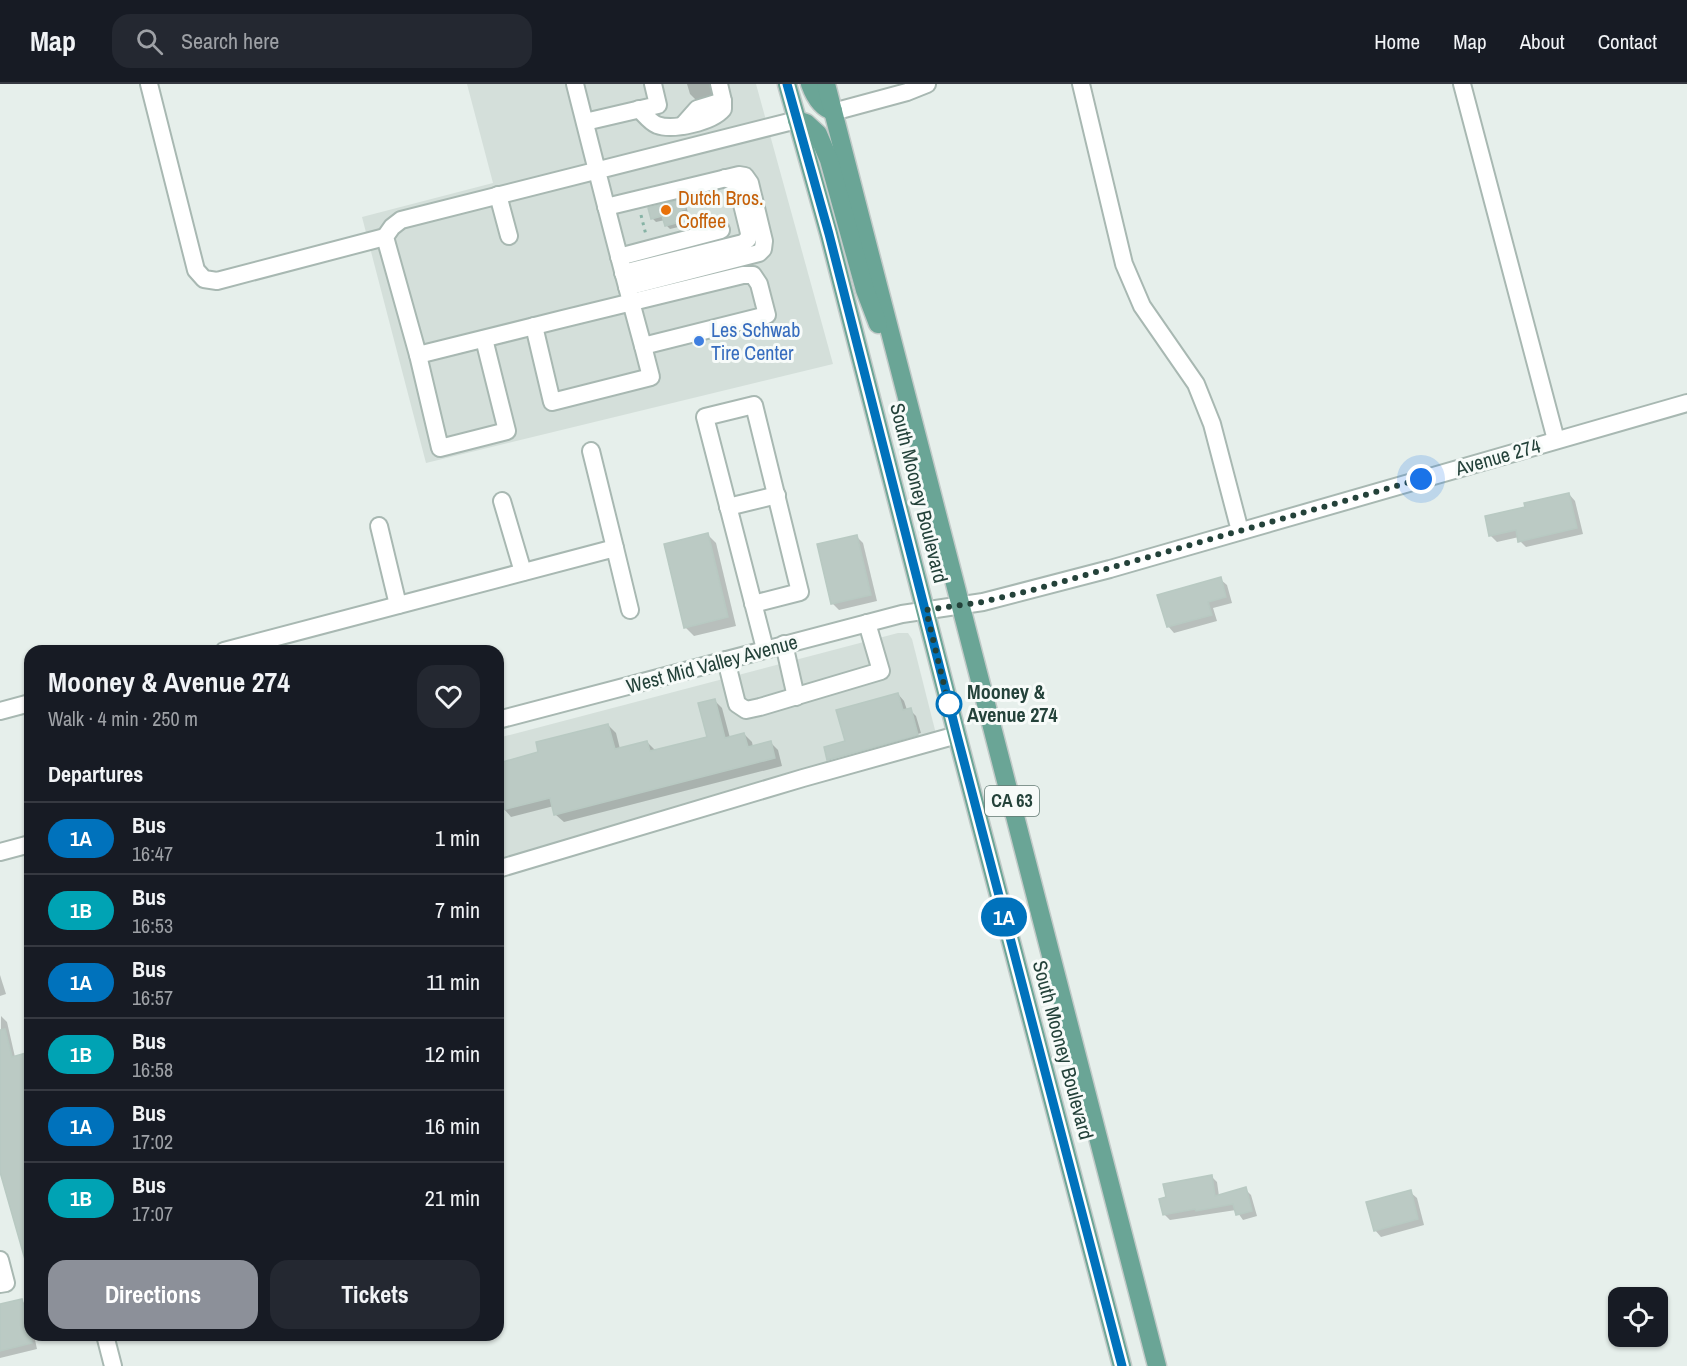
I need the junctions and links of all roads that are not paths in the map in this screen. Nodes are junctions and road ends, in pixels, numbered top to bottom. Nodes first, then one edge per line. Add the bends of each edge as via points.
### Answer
1 (149, 84) edge
2 (575, 84) edge
3 (653, 84) edge
4 (719, 84) edge
5 (788, 84) edge
6 (810, 84) edge
7 (826, 84) edge
8 (927, 84) edge
9 (1081, 84) edge
10 (1462, 84) edge
11 (639, 109) junction
12 (833, 111) junction
13 (797, 120) junction
14 (585, 122) junction
15 (596, 169) junction
16 (498, 195) junction
17 (613, 205) junction
18 (721, 230) dead end
19 (509, 236) dead end
20 (386, 237) junction
21 (625, 280) junction
22 (534, 326) junction
23 (484, 339) junction
24 (643, 346) junction
25 (894, 348) junction
26 (418, 355) junction
27 (1687, 402) edge
28 (1556, 440) junction
29 (591, 451) dead end
30 (777, 495) junction
31 (502, 501) dead end
32 (728, 507) junction
33 (379, 526) dead end
34 (1240, 531) junction
35 (615, 548) junction
36 (523, 572) junction
37 (398, 604) junction
38 (753, 604) junction
39 (960, 606) junction
40 (630, 610) dead end
41 (926, 610) junction
42 (867, 623) junction
43 (784, 644) junction
44 (246, 645) edge
45 (765, 650) junction
46 (726, 660) junction
47 (796, 697) junction
48 (24, 705) edge
49 (0, 711) edge
50 (504, 718) edge
51 (957, 735) junction
52 (24, 846) edge
53 (0, 852) edge
54 (504, 867) edge
55 (0, 1260) edge
56 (0, 1284) edge
57 (107, 1341) edge
58 (113, 1366) edge
59 (1122, 1366) edge
60 (1157, 1366) edge

1 - 20 street via 196,270 204,279 217,281
2 - 14 street
3 - 11 street via 658,105
4 - 11 street via 723,110 717,116 665,128 653,123
5 - 13 main road, South Mooney Boulevard / CA 63
6 - 12 main road via 826,110
7 - 12 main road, South Mooney Boulevard / CA 63
8 - 12 street
9 - 34 street via 1124,264 1142,306 1196,384 1212,424
10 - 28 street
11 - 14 street
12 - 25 main road, South Mooney Boulevard / CA 63
13 - 15 street
13 - 25 main road via 818,134 875,319
13 - 41 main road, South Mooney Boulevard / CA 63
14 - 15 street
15 - 16 street
15 - 17 street
16 - 19 street
16 - 20 street via 401,220
17 - 21 street
17 - 21 street via 725,178 738,188 749,233 743,243
18 - 21 street via 649,249
20 - 26 street
21 - 22 street
21 - 24 street
21 - 24 street via 743,274 753,275 759,284 767,315
22 - 23 street
22 - 24 street via 552,402 651,377
23 - 26 street
23 - 26 street via 507,431 440,448
25 - 39 main road, South Mooney Boulevard / CA 63
27 - 28 street, Avenue 274
28 - 34 street, Avenue 274
29 - 35 street
30 - 32 street
30 - 32 street via 754,405 705,417
30 - 38 street via 800,592
31 - 36 street
32 - 38 street
33 - 37 street
34 - 39 street, Avenue 274 via 1099,572
35 - 36 street
35 - 40 street
36 - 37 street
37 - 44 street
38 - 45 street
39 - 41 street, Avenue 274
39 - 60 main road, South Mooney Boulevard / CA 63
41 - 42 street, West Mid Valley Avenue
41 - 51 main road, South Mooney Boulevard / CA 63
42 - 43 street, West Mid Valley Avenue
42 - 47 street via 880,671
43 - 45 street, West Mid Valley Avenue
43 - 47 street
45 - 46 street, West Mid Valley Avenue
46 - 47 street via 737,704 746,710
46 - 50 street, West Mid Valley Avenue
48 - 49 street
51 - 54 street
51 - 59 main road, South Mooney Boulevard / CA 63
52 - 53 street
55 - 56 street via 6,1283
57 - 58 street

